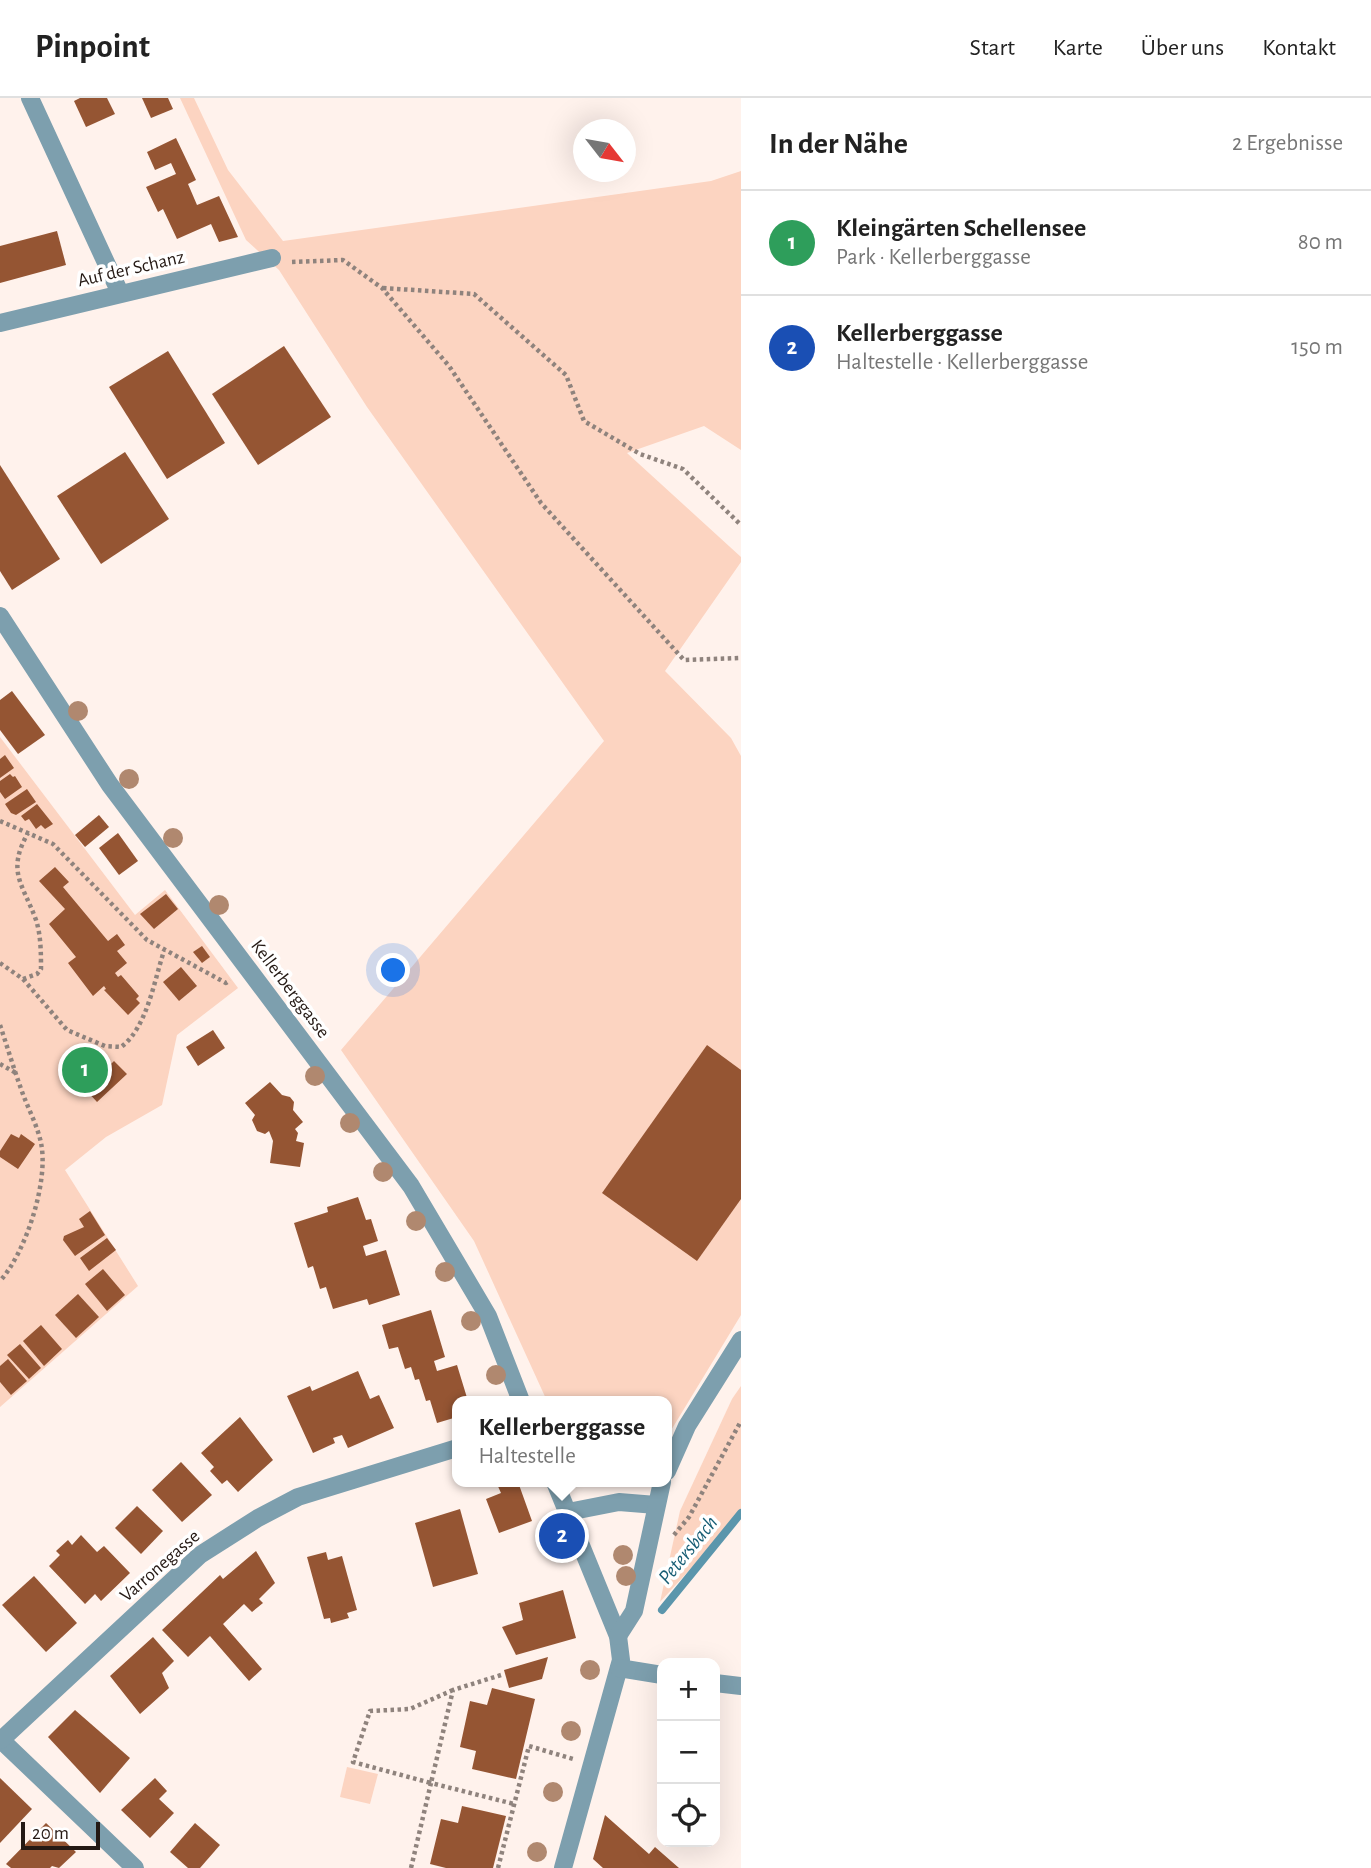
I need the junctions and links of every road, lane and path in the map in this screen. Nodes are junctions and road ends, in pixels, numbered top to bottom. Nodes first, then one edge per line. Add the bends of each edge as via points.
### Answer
1 (30, 98) edge
2 (267, 259) joint
3 (382, 288) junction
4 (120, 293) junction
5 (0, 323) edge
6 (741, 525) edge
7 (0, 616) edge
8 (741, 658) edge
9 (0, 821) edge
10 (28, 833) junction
11 (164, 951) junction
12 (0, 962) edge
13 (247, 968) junction
14 (23, 979) junction
15 (0, 1025) edge
16 (0, 1064) edge
17 (16, 1073) junction
18 (0, 1281) edge
19 (741, 1340) edge
20 (519, 1396) edge
21 (741, 1421) edge
22 (452, 1450) edge
23 (672, 1460) edge
24 (557, 1487) edge
25 (661, 1487) edge
26 (656, 1505) junction
27 (569, 1512) junction
28 (643, 1563) junction
29 (618, 1636) junction
30 (619, 1668) junction
31 (657, 1674) edge
32 (501, 1675) dead end
33 (720, 1684) edge
34 (741, 1686) edge
35 (453, 1690) junction
36 (1, 1739) edge
37 (590, 1764) junction
38 (431, 1783) junction
39 (514, 1804) junction
40 (565, 1866) edge
41 (135, 1868) edge
42 (411, 1868) edge
43 (498, 1868) edge

1 - 4 street
2 - 3 path via 272,265 343,260
2 - 4 street, Auf der Schanz
3 - 6 path via 474,294 566,375 584,421 640,454 683,469
3 - 8 path via 449,366 541,503 684,660
4 - 5 street, Auf der Schanz
7 - 13 street, Kellerberggasse via 110,785
9 - 10 path
10 - 11 path via 65,853 122,917
10 - 14 path via 16,861 37,923 41,969
11 - 13 path via 226,983
11 - 14 path via 139,1026 121,1047 105,1046 67,1030
12 - 14 path
13 - 20 street, Kellerberggasse via 411,1186 488,1316
15 - 17 path
16 - 17 path
17 - 18 path via 41,1142 43,1167 26,1233
19 - 23 street via 687,1426
21 - 28 path via 689,1517
22 - 36 street, Varronegasse via 298,1497 223,1540 200,1555
24 - 27 street
25 - 26 street
26 - 27 street via 619,1502
26 - 28 street
27 - 29 street
28 - 29 street via 634,1611
29 - 30 street
30 - 31 street
30 - 37 street
32 - 35 path
33 - 34 street
35 - 38 path
35 - 38 path via 410,1709 370,1712 353,1762
36 - 41 street
37 - 39 path via 528,1746
37 - 40 street
38 - 39 path
38 - 42 path
39 - 43 path

